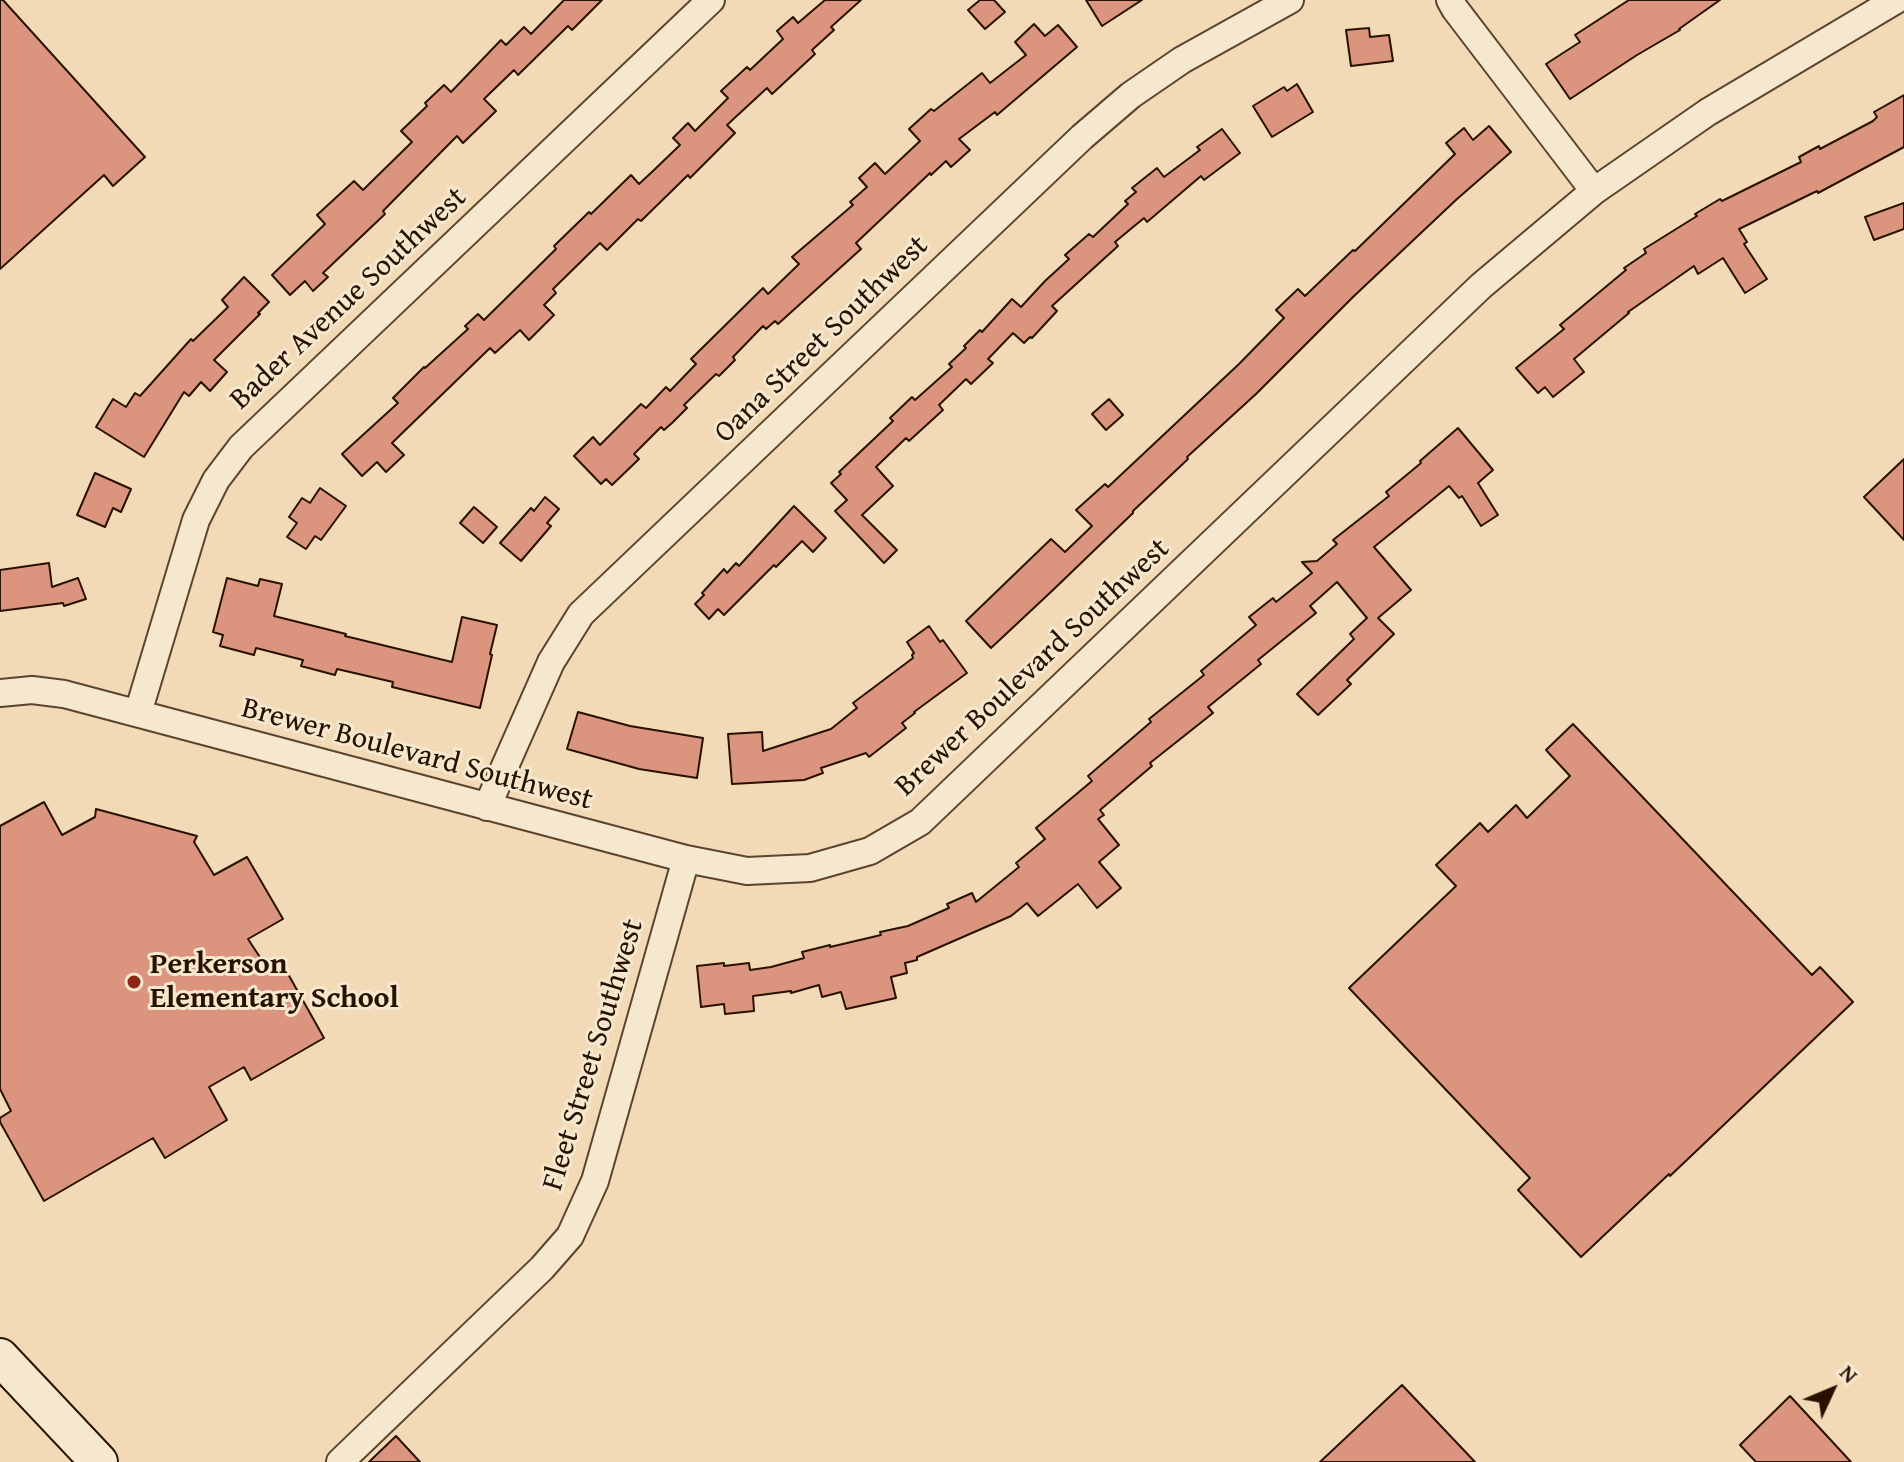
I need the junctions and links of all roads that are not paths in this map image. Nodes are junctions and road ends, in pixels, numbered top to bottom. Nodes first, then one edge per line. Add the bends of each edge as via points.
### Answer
1 (711, 0) edge
2 (1290, 0) edge
3 (1450, 0) edge
4 (1896, 0) edge
5 (1594, 191) junction
6 (0, 693) edge
7 (138, 713) junction
8 (487, 807) junction
9 (686, 859) junction
10 (0, 1357) edge
11 (99, 1462) edge
12 (340, 1462) edge

1 - 7 street, Bader Avenue Southwest via 241,447 196,520
2 - 8 street, Oana Street Southwest via 1182,60 1082,137 581,614 551,662
3 - 5 street
4 - 5 street, Brewer Boulevard Southwest via 1708,112
5 - 9 street, Brewer Boulevard Southwest via 1481,286 920,822 870,851 810,868 747,871
6 - 7 street, Brewer Boulevard Southwest via 64,694
7 - 8 street, Brewer Boulevard Southwest
8 - 9 street, Brewer Boulevard Southwest
9 - 12 street, Fleet Street Southwest via 595,1181 570,1236
10 - 11 street

